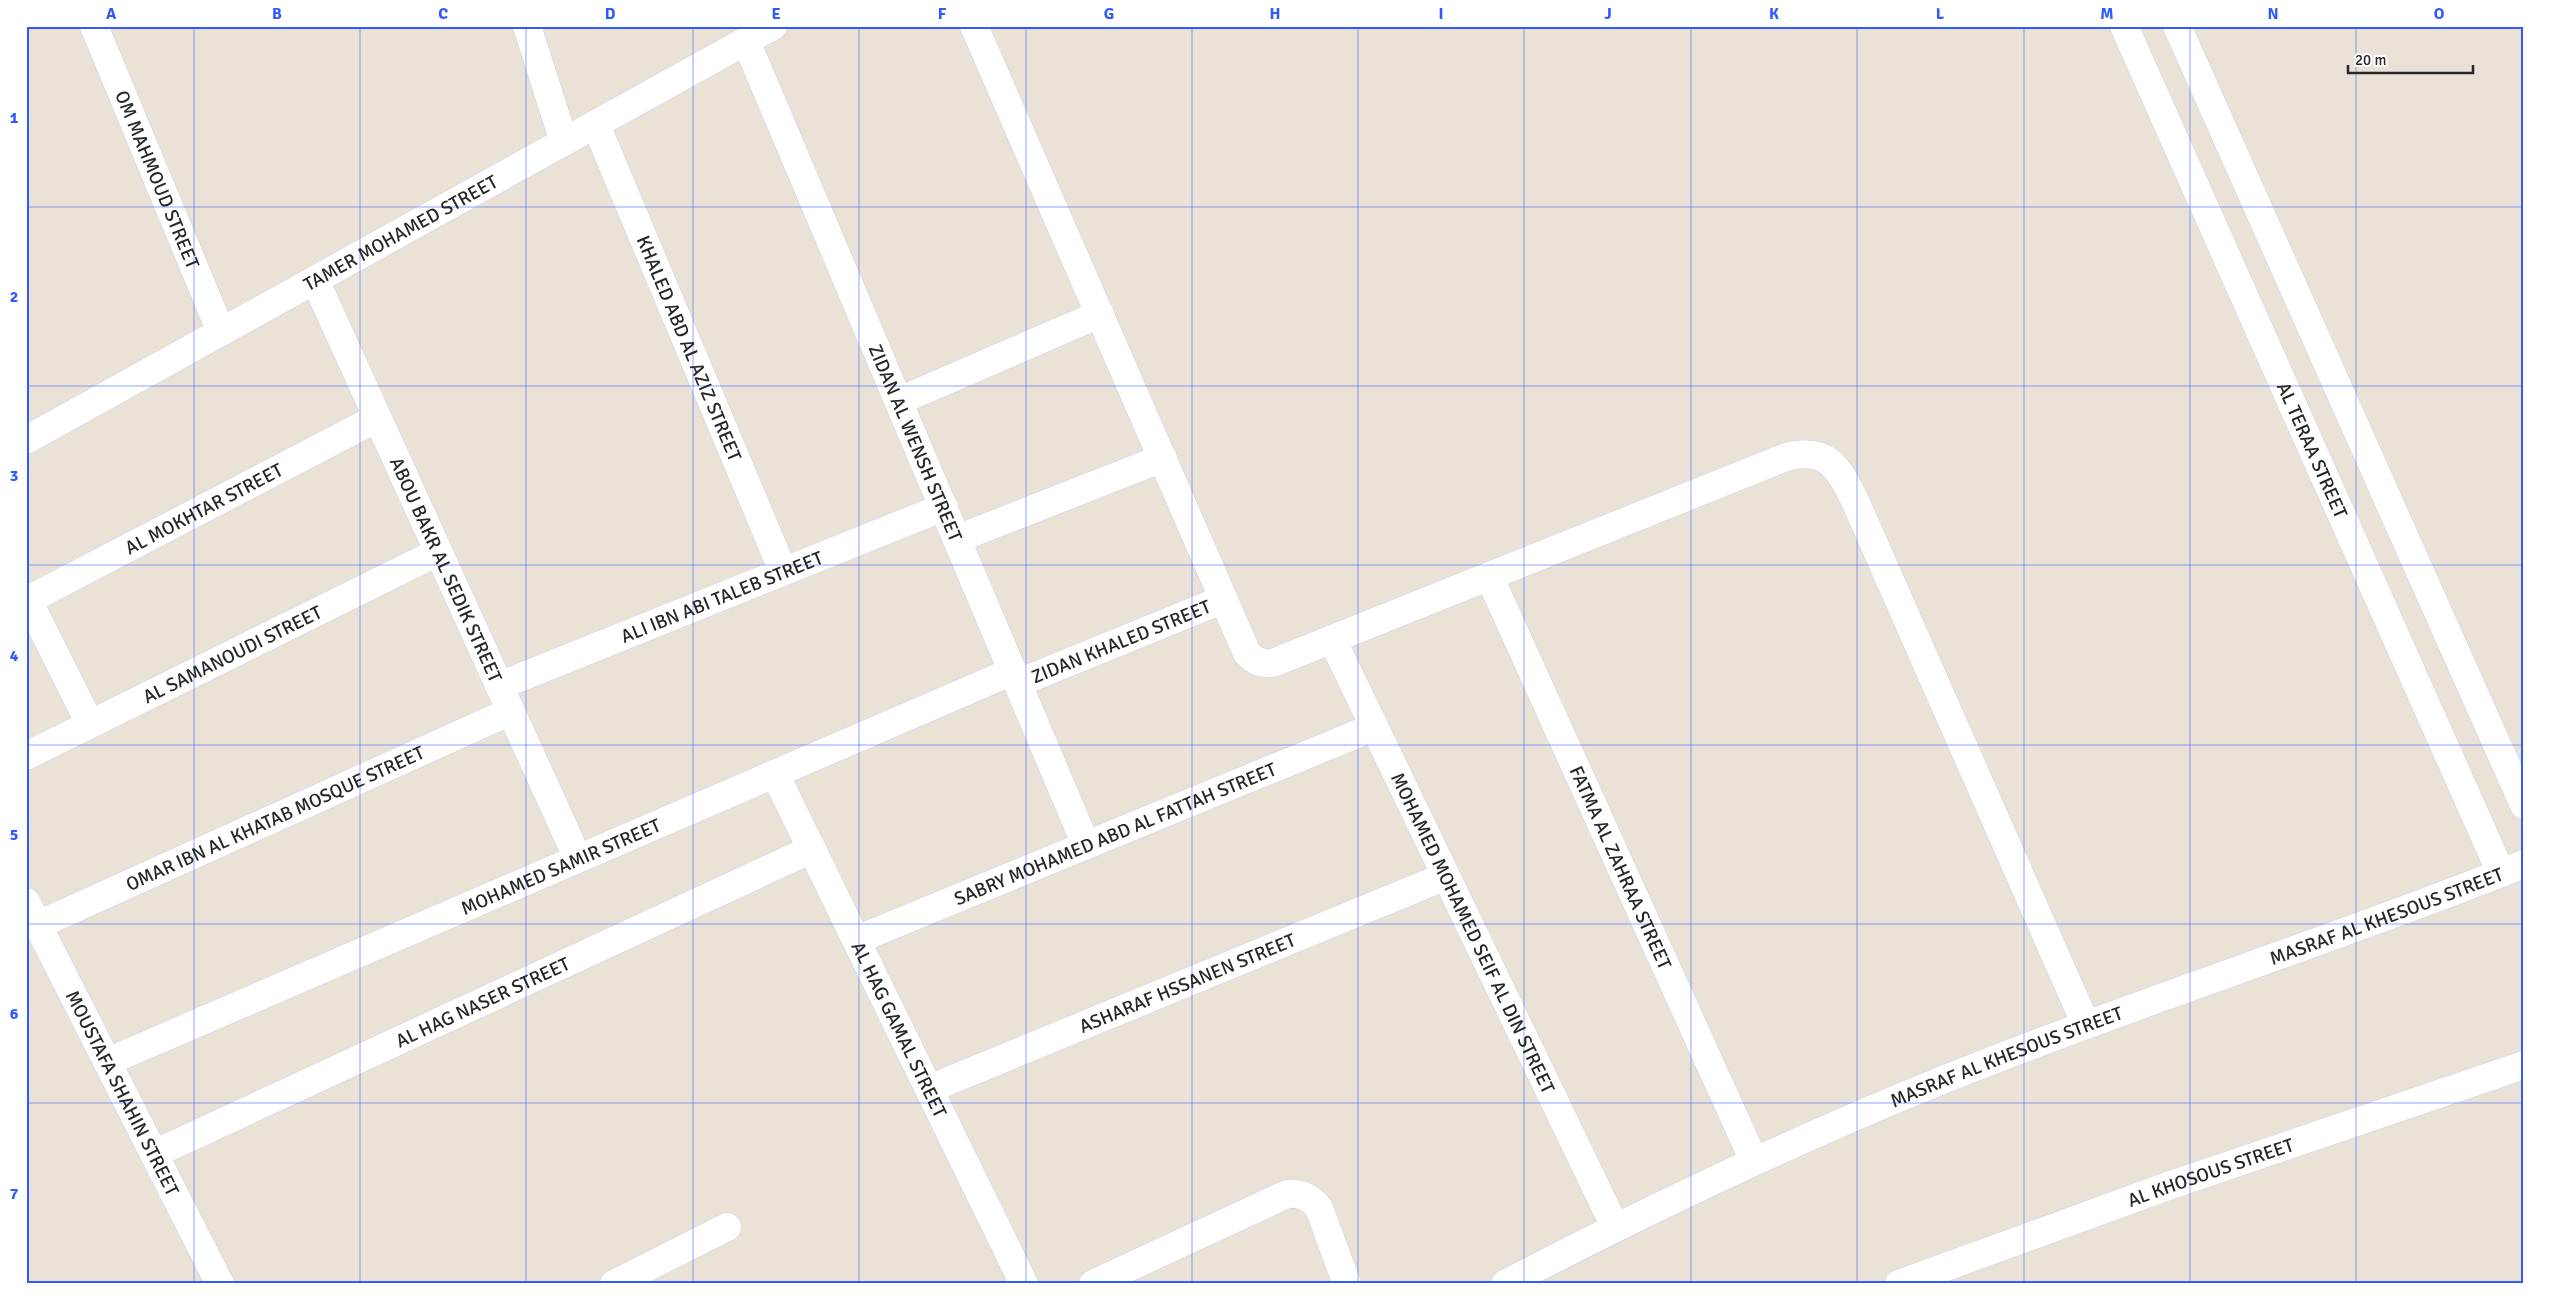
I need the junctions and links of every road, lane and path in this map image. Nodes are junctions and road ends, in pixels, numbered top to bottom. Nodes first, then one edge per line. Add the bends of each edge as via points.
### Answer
1 (94, 26) edge
2 (527, 26) edge
3 (773, 26) edge
4 (974, 26) edge
5 (2124, 26) edge
6 (2177, 26) edge
7 (746, 41) junction
8 (596, 124) junction
9 (564, 142) junction
10 (315, 280) junction
11 (1100, 314) junction
12 (221, 332) junction
13 (898, 401) junction
14 (377, 418) junction
15 (26, 440) edge
16 (1162, 458) junction
17 (944, 507) junction
18 (956, 538) junction
19 (438, 552) junction
20 (783, 572) junction
21 (1489, 576) junction
22 (27, 598) edge
23 (1224, 599) junction
24 (1332, 638) junction
25 (1016, 677) junction
26 (499, 686) junction
27 (511, 711) junction
28 (90, 724) junction
29 (1374, 726) junction
30 (26, 756) edge
31 (775, 774) junction
32 (2524, 805) edge
33 (1086, 845) junction
34 (812, 849) junction
35 (578, 859) junction
36 (2512, 869) edge
37 (1446, 876) junction
38 (32, 914) edge
39 (856, 940) junction
40 (2086, 1025) junction
41 (108, 1062) junction
42 (2524, 1065) edge
43 (929, 1089) junction
44 (154, 1154) junction
45 (1754, 1161) junction
46 (727, 1227) dead end
47 (1614, 1227) junction
48 (220, 1284) edge
49 (614, 1284) edge
50 (1024, 1284) edge
51 (1093, 1284) edge
52 (1347, 1284) edge
53 (1505, 1284) edge
54 (1899, 1284) edge

1 - 12 street, OM MAHMOUD STREET
2 - 9 street
3 - 7 street, TAMER MOHAMED STREET
4 - 11 street
5 - 36 street, AL TERAA STREET
6 - 32 street
7 - 8 street, TAMER MOHAMED STREET
7 - 13 street, ZIDAN AL WENSH STREET
8 - 9 street, TAMER MOHAMED STREET
8 - 20 street, KHALED ABD AL AZIZ STREET
9 - 10 street, TAMER MOHAMED STREET
10 - 12 street, TAMER MOHAMED STREET
10 - 14 street, ABOU BAKR AL SEDIK STREET
11 - 13 street
11 - 16 street
12 - 15 street, TAMER MOHAMED STREET
13 - 17 street, ZIDAN AL WENSH STREET
14 - 19 street, ABOU BAKR AL SEDIK STREET
14 - 22 street, AL MOKHTAR STREET
16 - 18 street
16 - 23 street
17 - 18 street, ZIDAN AL WENSH STREET
17 - 20 street, ALI IBN ABI TALEB STREET
18 - 25 street, ZIDAN AL WENSH STREET
19 - 26 street, ABOU BAKR AL SEDIK STREET
19 - 28 street, AL SAMANOUDI STREET
20 - 26 street, ALI IBN ABI TALEB STREET
21 - 24 street
21 - 40 street via 1786,457 1801,453 1830,461 1841,473 1856,503
21 - 45 street, FATMA AL ZAHRAA STREET
22 - 28 street
23 - 24 street via 1247,653 1258,662 1273,663
23 - 25 street, ZIDAN KHALED STREET
24 - 29 street, MOHAMED MOHAMED SEIF AL DIN STREET
25 - 31 street, MOHAMED SAMIR STREET
25 - 33 street, ZIDAN AL WENSH STREET
26 - 27 street, ABOU BAKR AL SEDIK STREET
27 - 35 street, ABOU BAKR AL SEDIK STREET
27 - 38 street, OMAR IBN AL KHATAB MOSQUE STREET
28 - 30 street, AL SAMANOUDI STREET
29 - 33 street, SABRY MOHAMED ABD AL FATTAH STREET
29 - 37 street, MOHAMED MOHAMED SEIF AL DIN STREET
31 - 34 street, AL HAG GAMAL STREET
31 - 35 street, MOHAMED SAMIR STREET
33 - 39 street, SABRY MOHAMED ABD AL FATTAH STREET
34 - 39 street, AL HAG GAMAL STREET
34 - 44 street, AL HAG NASER STREET
35 - 41 street, MOHAMED SAMIR STREET
36 - 40 street, MASRAF AL KHESOUS STREET
37 - 43 street, ASHARAF HSSANEN STREET
37 - 47 street, MOHAMED MOHAMED SEIF AL DIN STREET
38 - 41 street, MOUSTAFA SHAHIN STREET
39 - 43 street, AL HAG GAMAL STREET
40 - 45 street, MASRAF AL KHESOUS STREET via 1863,1112
41 - 44 street, MOUSTAFA SHAHIN STREET
42 - 54 street, AL KHOSOUS STREET via 2168,1186
43 - 50 street, AL HAG GAMAL STREET
44 - 48 street, MOUSTAFA SHAHIN STREET
45 - 47 street, MASRAF AL KHESOUS STREET
46 - 49 street
47 - 53 street, MASRAF AL KHESOUS STREET
51 - 52 street via 1278,1198 1296,1194 1313,1201 1319,1208

